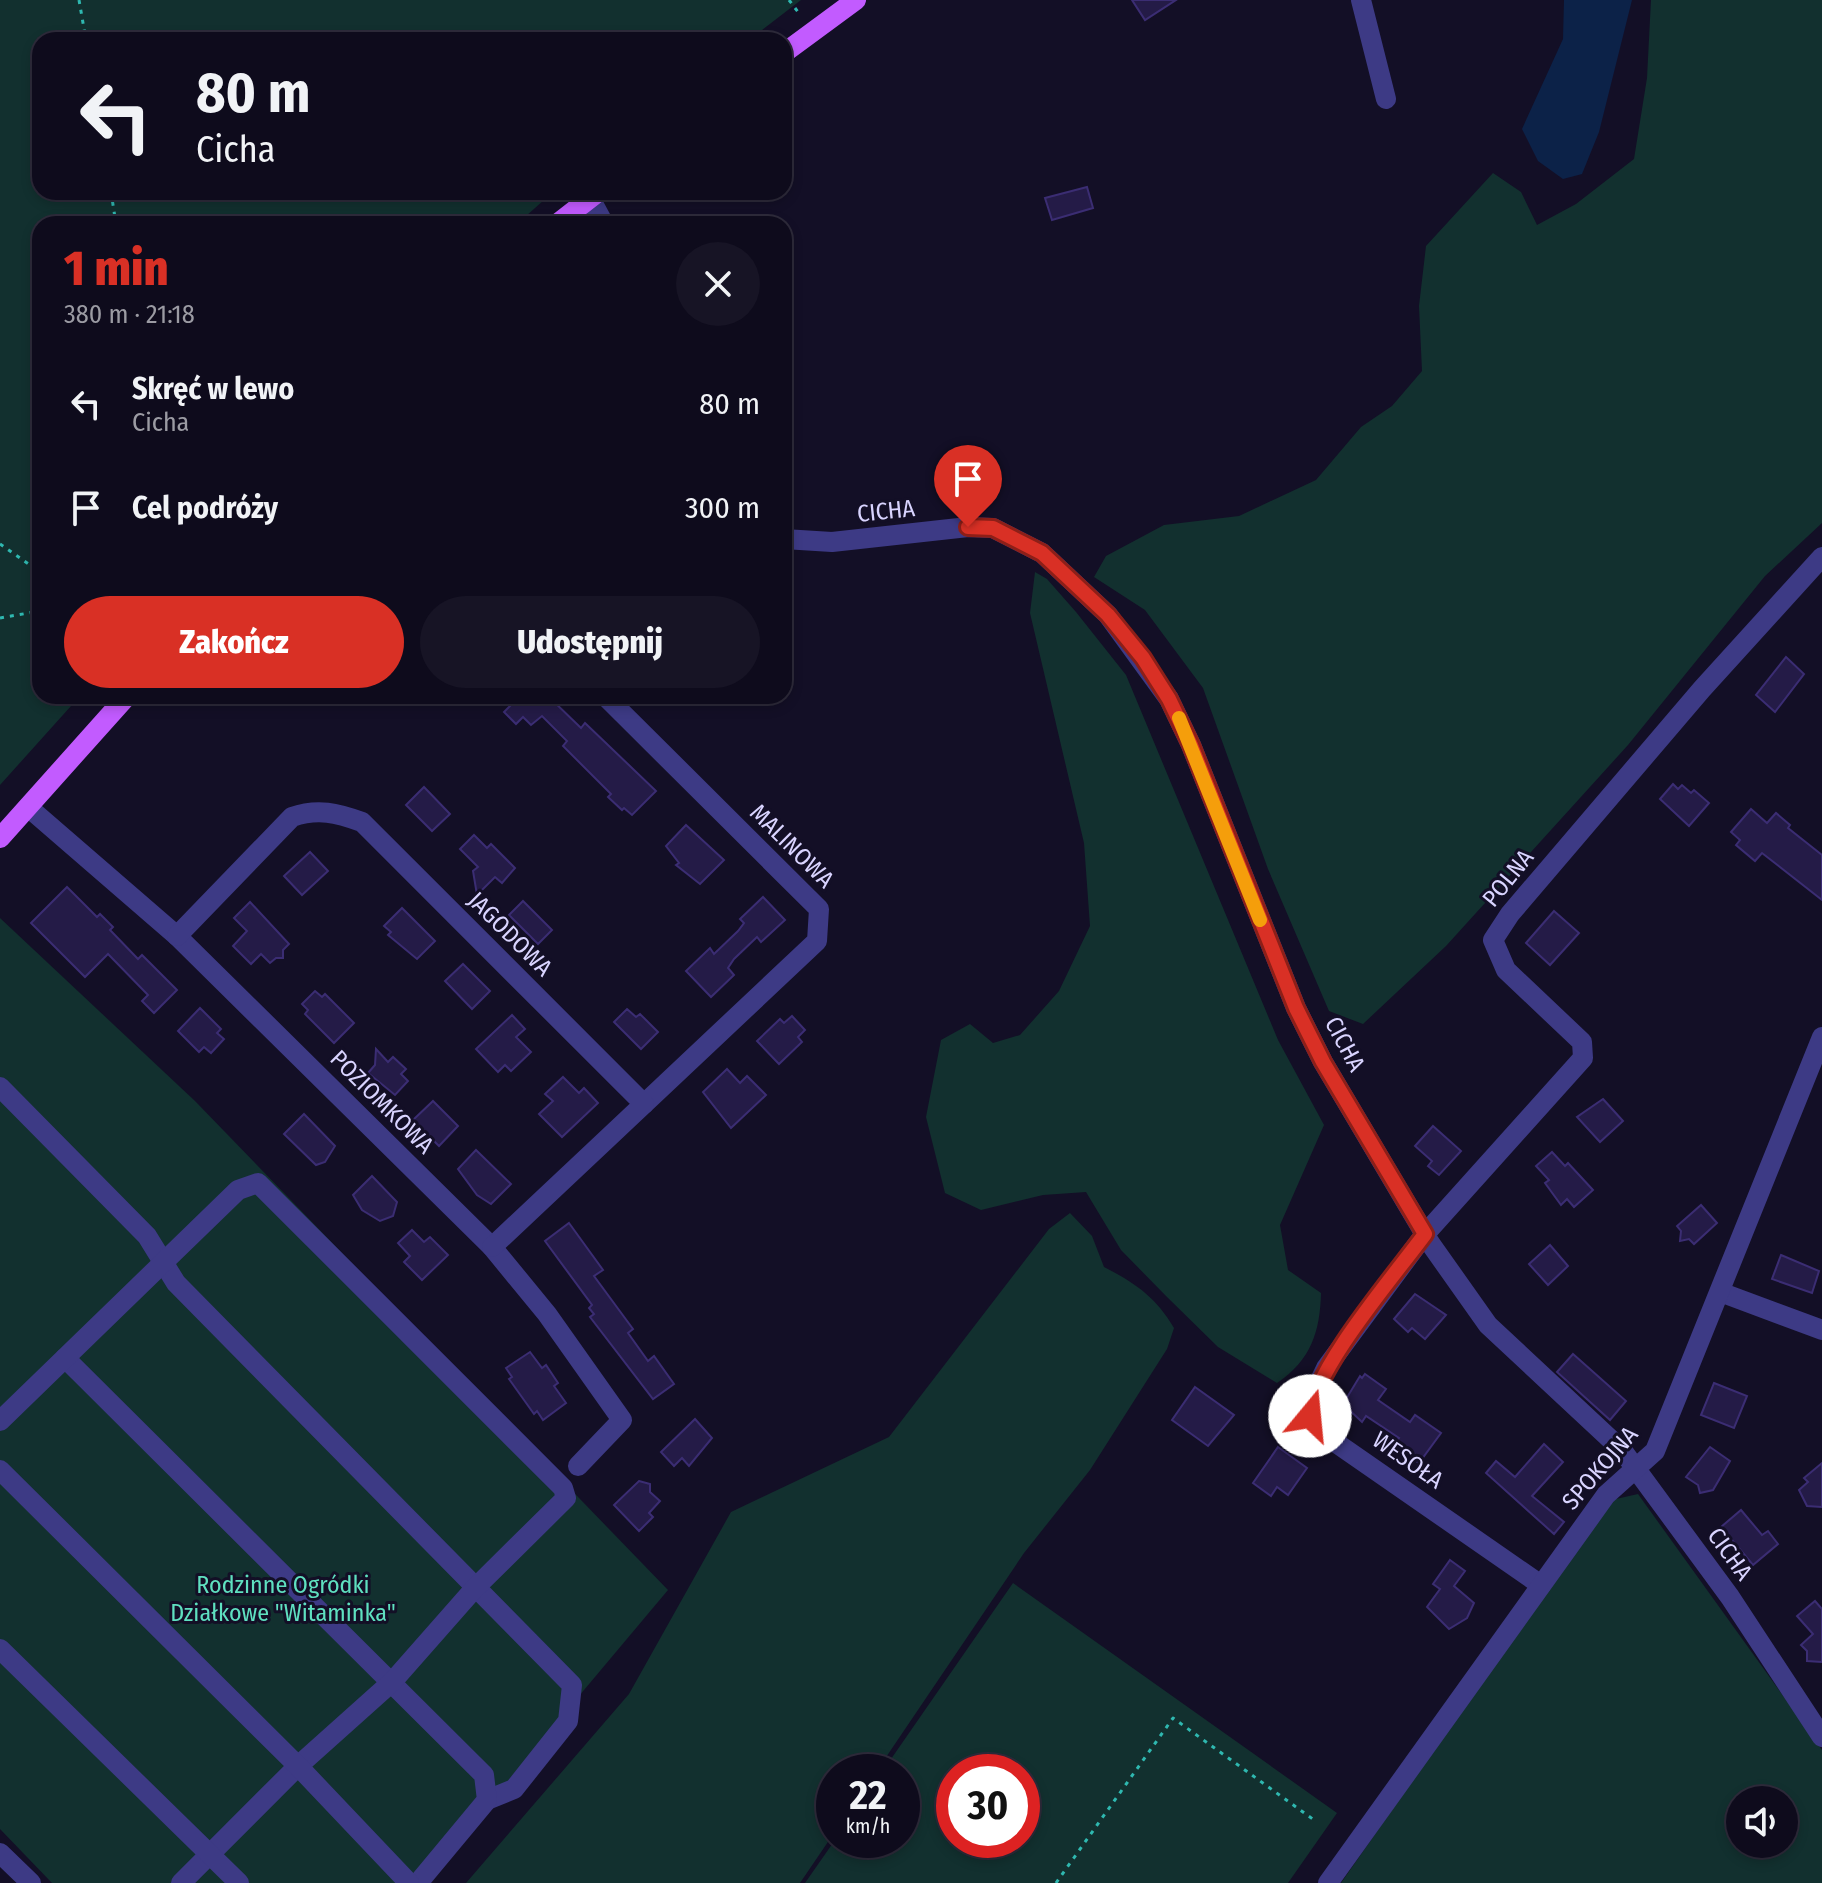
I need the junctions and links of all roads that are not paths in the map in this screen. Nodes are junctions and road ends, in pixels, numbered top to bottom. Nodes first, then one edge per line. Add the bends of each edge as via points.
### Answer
1 (856, 0) edge
2 (1361, 0) edge
3 (792, 47) edge
4 (1386, 99) dead end
5 (588, 200) edge
6 (567, 216) edge
7 (792, 540) edge
8 (1822, 557) edge
9 (120, 704) edge
10 (613, 704) edge
11 (28, 807) junction
12 (0, 838) edge
13 (177, 936) junction
14 (1822, 1037) edge
15 (0, 1087) edge
16 (644, 1104) junction
17 (1425, 1234) junction
18 (492, 1247) junction
19 (162, 1266) junction
20 (1720, 1292) junction
21 (1822, 1330) edge
22 (65, 1358) junction
23 (0, 1421) edge
24 (578, 1466) dead end
25 (1634, 1469) junction
26 (0, 1470) edge
27 (1541, 1585) junction
28 (474, 1589) junction
29 (0, 1649) edge
30 (393, 1681) junction
31 (1822, 1737) edge
32 (298, 1766) junction
33 (487, 1800) junction
34 (0, 1853) edge
35 (210, 1855) junction
36 (31, 1883) edge
37 (181, 1883) edge
38 (239, 1883) edge
39 (409, 1883) edge
40 (418, 1883) edge
41 (1328, 1883) edge

1 - 3 main road
2 - 4 street
5 - 6 main road
7 - 17 street, CICHA via 832,542 993,528 1042,553 1108,615 1169,699 1296,1008
8 - 17 street, POLNA via 1682,713 1493,940 1506,970 1582,1042 1583,1058
9 - 11 main road
10 - 16 street, MALINOWA via 819,909 817,941
11 - 12 main road
11 - 13 street, POZIOMKOWA
13 - 16 street, JAGODOWA via 292,817 311,810 337,813 362,822
13 - 18 street, POZIOMKOWA
14 - 20 street, SPOKOJNA
15 - 19 street via 147,1236
16 - 18 street
17 - 25 street, CICHA via 1488,1325 1622,1450
17 - 27 street, WESOŁA via 1326,1368 1310,1416 1319,1431
18 - 24 street, POZIOMKOWA via 622,1420
19 - 22 street
19 - 28 street
19 - 28 street via 238,1190 258,1183 563,1488 566,1498
20 - 21 street
20 - 25 street, SPOKOJNA via 1655,1451
22 - 23 street
22 - 30 street
25 - 27 street, SPOKOJNA via 1606,1495
25 - 31 street, CICHA via 1730,1597
26 - 32 street
27 - 41 street, SPOKOJNA
28 - 30 street
28 - 33 street via 572,1685 568,1721 514,1789
29 - 35 street
30 - 32 street
30 - 33 street via 484,1775
32 - 35 street
32 - 39 street
33 - 40 street
34 - 36 street
35 - 37 street
35 - 38 street

